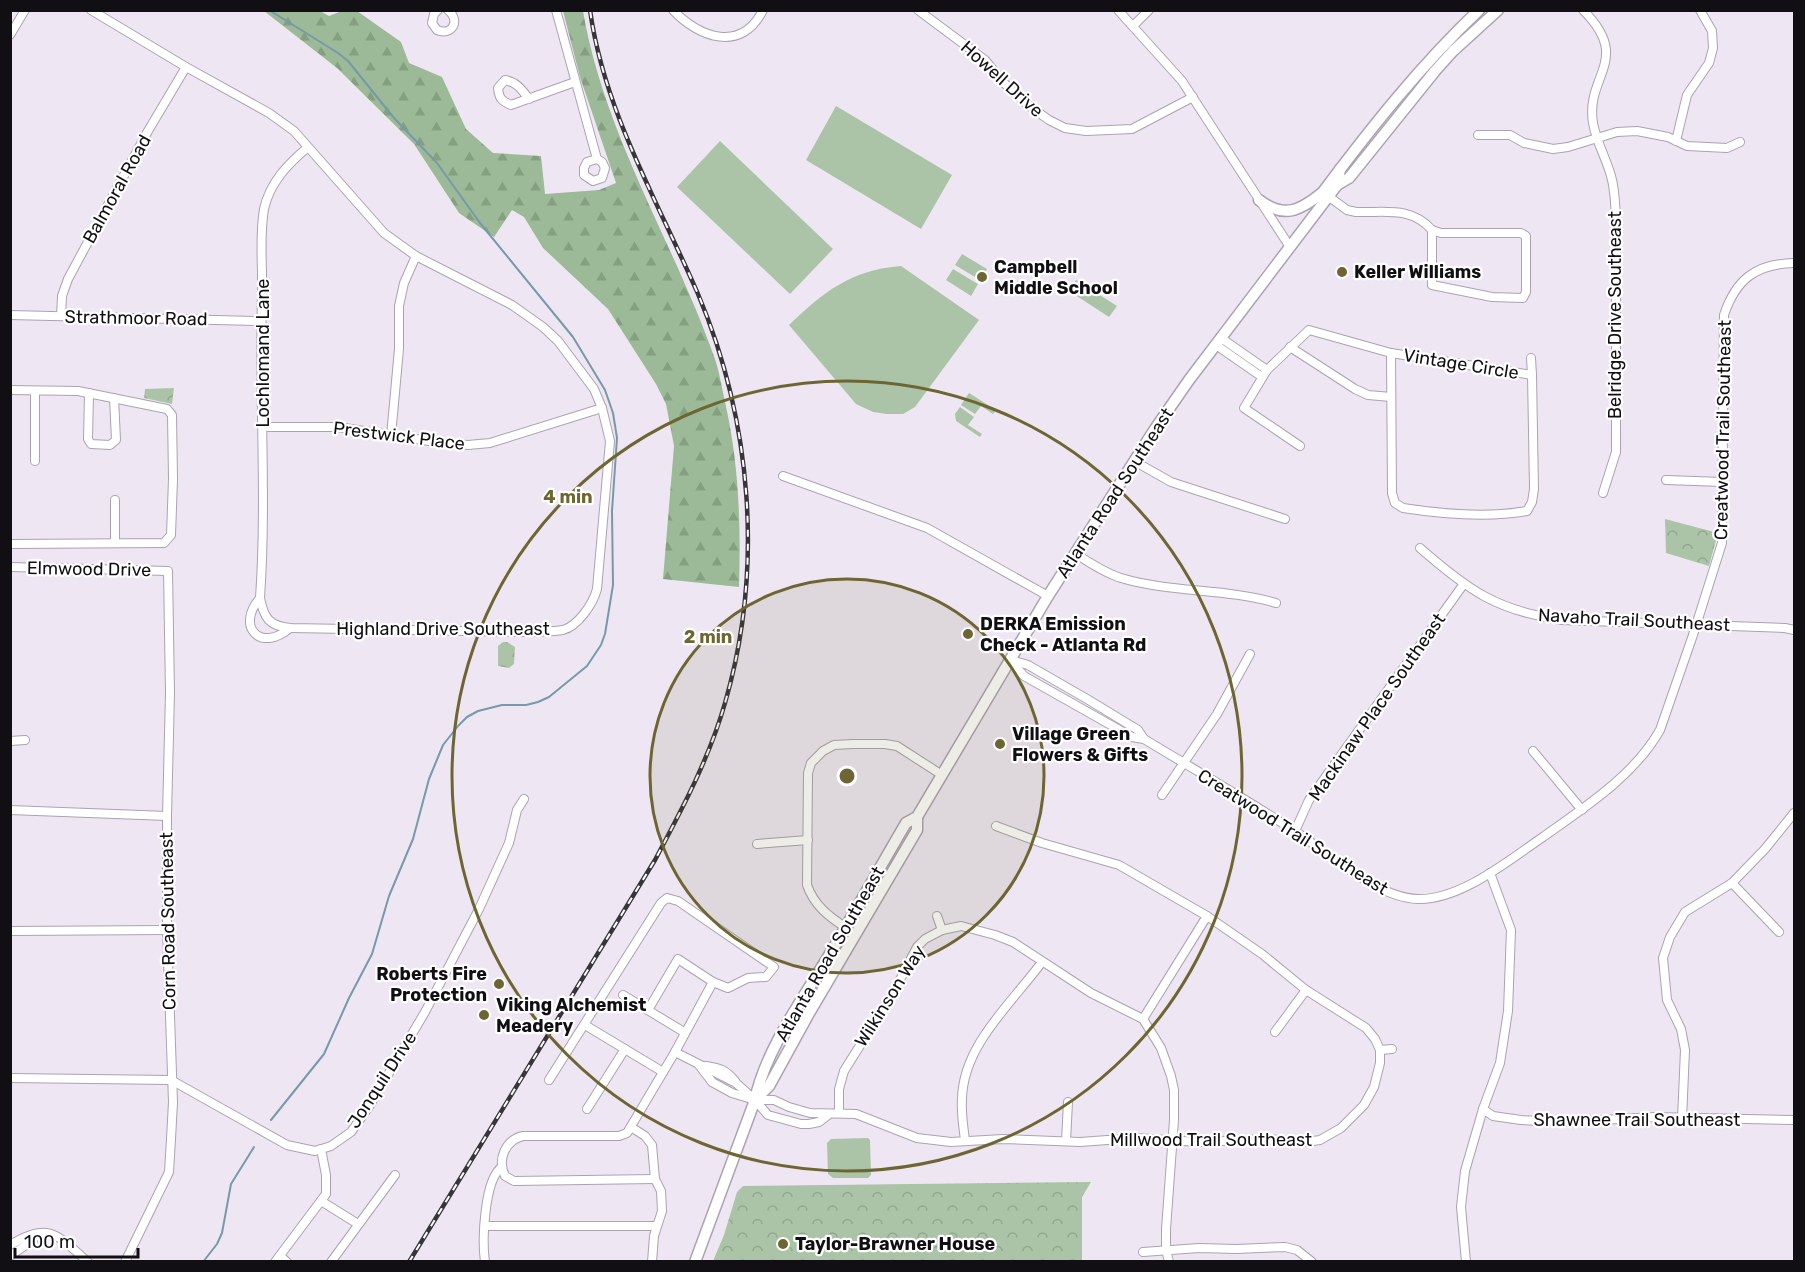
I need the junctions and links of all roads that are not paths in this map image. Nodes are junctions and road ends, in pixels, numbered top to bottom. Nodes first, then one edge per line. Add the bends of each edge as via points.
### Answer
1 (25, 10) edge
2 (91, 10) edge
3 (448, 10) edge
4 (556, 10) edge
5 (673, 10) edge
6 (763, 10) edge
7 (918, 10) edge
8 (1118, 10) edge
9 (1149, 10) edge
10 (1479, 10) edge
11 (1498, 10) edge
12 (1584, 10) edge
13 (1700, 10) edge
14 (437, 11) edge
15 (1133, 26) junction
16 (10, 35) edge
17 (186, 67) junction
18 (575, 82) junction
19 (1192, 97) junction
20 (529, 99) dead end
21 (1478, 135) dead end
22 (1598, 138) junction
23 (1676, 141) junction
24 (1740, 142) dead end
25 (308, 147) junction
26 (597, 159) dead end
27 (1340, 169) junction
28 (1337, 185) junction
29 (1328, 196) junction
30 (1259, 200) junction
31 (1432, 230) junction
32 (1290, 247) junction
33 (416, 256) junction
34 (1794, 263) edge
35 (10, 315) edge
36 (60, 316) junction
37 (261, 321) junction
38 (1218, 341) junction
39 (1290, 347) junction
40 (1391, 353) junction
41 (1532, 358) dead end
42 (1264, 373) junction
43 (1532, 375) junction
44 (10, 390) edge
45 (35, 391) junction
46 (89, 393) junction
47 (1391, 397) junction
48 (114, 399) junction
49 (602, 408) junction
50 (263, 427) junction
51 (391, 436) junction
52 (1300, 446) dead end
53 (35, 461) dead end
54 (1134, 461) junction
55 (783, 476) dead end
56 (1666, 480) dead end
57 (1723, 482) junction
58 (1603, 493) dead end
59 (115, 500) dead end
60 (1285, 519) dead end
61 (115, 543) junction
62 (10, 544) edge
63 (1420, 548) dead end
64 (1076, 554) junction
65 (10, 567) edge
66 (168, 571) joint
67 (261, 575) joint
68 (1463, 585) junction
69 (1048, 596) junction
70 (260, 598) junction
71 (1276, 603) dead end
72 (1696, 625) junction
73 (290, 628) junction
74 (1794, 630) edge
75 (1250, 654) dead end
76 (1010, 660) junction
77 (25, 740) dead end
78 (10, 741) edge
79 (1533, 751) dead end
80 (1184, 764) junction
81 (942, 774) junction
82 (1162, 795) dead end
83 (524, 799) dead end
84 (10, 810) edge
85 (1582, 810) junction
86 (1794, 813) edge
87 (167, 816) junction
88 (917, 817) junction
89 (996, 826) dead end
90 (1295, 831) junction
91 (808, 840) junction
92 (757, 844) dead end
93 (1490, 873) junction
94 (1732, 883) junction
95 (937, 916) dead end
96 (1207, 916) junction
97 (845, 927) junction
98 (167, 930) junction
99 (942, 930) junction
100 (10, 931) edge
101 (1779, 932) dead end
102 (1042, 962) junction
103 (713, 982) junction
104 (1305, 990) junction
105 (623, 995) dead end
106 (648, 1010) junction
107 (1143, 1019) junction
108 (585, 1025) junction
109 (684, 1032) junction
110 (1275, 1032) dead end
111 (625, 1049) junction
112 (1392, 1049) dead end
113 (1380, 1050) junction
114 (675, 1052) junction
115 (699, 1065) junction
116 (663, 1072) junction
117 (10, 1078) edge
118 (171, 1080) junction
119 (549, 1080) dead end
120 (755, 1100) junction
121 (1068, 1102) dead end
122 (587, 1109) dead end
123 (1483, 1109) junction
124 (839, 1113) junction
125 (828, 1115) junction
126 (1682, 1119) junction
127 (1794, 1120) edge
128 (631, 1127) junction
129 (965, 1140) junction
130 (1172, 1140) junction
131 (1066, 1141) junction
132 (321, 1149) junction
133 (502, 1167) junction
134 (395, 1174) dead end
135 (655, 1179) junction
136 (321, 1201) junction
137 (358, 1224) junction
138 (485, 1226) junction
139 (656, 1226) junction
140 (37, 1234) junction
141 (10, 1245) edge
142 (1166, 1249) junction
143 (1143, 1252) dead end
144 (10, 1256) edge
145 (280, 1260) edge
146 (88, 1262) edge
147 (125, 1262) edge
148 (331, 1262) edge
149 (484, 1262) edge
150 (652, 1262) edge
151 (695, 1262) edge
152 (1169, 1262) edge
153 (1312, 1262) edge
154 (1466, 1262) edge

1 - 16 street
2 - 17 street, Highland Drive Southeast
3 - 14 street via 454,23 445,32 436,30 432,23
4 - 18 street
5 - 6 street via 696,30 723,37 741,33
7 - 19 street, Howell Drive via 985,60 1028,105 1065,128 1133,128
8 - 15 street
9 - 15 street
10 - 27 main road, Atlanta Road Southeast via 1410,80
11 - 28 main road, Atlanta Road Southeast via 1453,51 1349,178
12 - 22 street, Belridge Drive Southeast via 1603,35 1606,50 1604,71 1593,103
13 - 23 street via 1712,32 1713,48 1687,95
15 - 19 street via 1168,63
17 - 25 street, Highland Drive Southeast via 269,112
17 - 36 street, Balmoral Road via 68,279
18 - 20 street
18 - 26 street
19 - 30 street
21 - 22 street via 1510,135 1524,143 1553,149
22 - 23 street via 1637,131
22 - 58 street, Belridge Drive Southeast via 1614,186 1616,218 1616,452
23 - 24 street via 1687,146 1727,148
25 - 33 street, Highland Drive Southeast via 384,234
25 - 37 street, Lochlomand Lane via 280,174 264,208
27 - 28 main road, Atlanta Road Southeast
27 - 30 main road via 1323,192 1295,210 1271,209
28 - 29 main road, Atlanta Road Southeast
29 - 31 street via 1356,212 1412,214
29 - 32 main road, Atlanta Road Southeast
30 - 32 street
31 - 31 street via 1527,236 1523,298 1492,297 1432,285
32 - 38 main road, Atlanta Road Southeast
33 - 49 street, Highland Drive Southeast via 512,305 543,327 594,389
33 - 51 street via 399,306
34 - 57 street, Creatwood Trail Southeast via 1773,264 1754,272 1735,290 1724,315
35 - 36 street, Strathmoor Road
36 - 37 street, Strathmoor Road
37 - 50 street, Lochlomand Lane
38 - 42 street
38 - 54 main road, Atlanta Road Southeast
39 - 40 street, Vintage Circle via 1309,330
39 - 42 street, Vintage Circle
39 - 47 street via 1355,389 1368,395
40 - 43 street, Vintage Circle
40 - 47 street, Vintage Circle
41 - 43 street, Vintage Circle
42 - 52 street, Vintage Circle via 1244,408
43 - 47 street, Vintage Circle via 1534,489 1527,511 1515,513 1417,510 1395,503
44 - 45 street
45 - 46 street
45 - 53 street
46 - 48 street
46 - 48 street via 91,444 111,444 116,440
48 - 61 street via 170,411 173,479 169,539 159,545
49 - 51 street, Prestwick Place via 490,443 468,445
49 - 73 street, Highland Drive Southeast via 610,441 597,589 586,612 565,630
50 - 51 street, Prestwick Place via 338,427
50 - 67 street, Lochlomand Lane
54 - 60 street via 1171,482
54 - 64 main road, Atlanta Road Southeast
55 - 69 street via 927,528
56 - 57 street
57 - 72 street, Creatwood Trail Southeast via 1722,543
59 - 61 street
61 - 62 street
63 - 68 street, Navaho Trail Southeast
64 - 69 main road, Atlanta Road Southeast
64 - 71 street via 1119,578 1228,592
65 - 66 street, Elmwood Drive
66 - 87 street, Corn Road Southeast
67 - 70 street, Highland Drive Southeast
68 - 72 street, Navaho Trail Southeast via 1496,603 1546,618
68 - 90 street, Mackinaw Place Southeast via 1309,800
69 - 76 main road, Atlanta Road Southeast
70 - 73 street, Highland Drive Southeast via 269,621
70 - 73 street via 249,614 254,632 273,639
72 - 74 street, Navaho Trail Southeast
72 - 85 street, Creatwood Trail Southeast via 1667,714 1652,744
75 - 80 street
76 - 80 street, Creatwood Trail Southeast via 1024,676
76 - 81 main road, Atlanta Road Southeast
77 - 78 street
79 - 85 street
80 - 82 street
80 - 90 street, Creatwood Trail Southeast
81 - 88 main road, Atlanta Road Southeast
81 - 91 street via 897,746 834,745 811,763 808,773
83 - 132 street, Jonquil Drive via 479,909 425,1012 351,1132
84 - 87 street
85 - 93 street, Creatwood Trail Southeast
86 - 94 street
87 - 98 street, Corn Road Southeast
88 - 97 main road, Atlanta Road Southeast via 906,823
88 - 120 main road, Atlanta Road Southeast via 917,830 769,1086
89 - 96 street via 1119,865
90 - 93 street, Creatwood Trail Southeast via 1394,896 1419,899 1447,895
91 - 92 street
91 - 97 street via 807,885 811,895 819,907
93 - 123 street via 1511,930 1511,961 1500,1064
94 - 101 street
94 - 126 street via 1685,912 1663,958 1667,1000 1681,1029 1685,1050
95 - 99 street
96 - 104 street
96 - 107 street
97 - 120 main road, Atlanta Road Southeast via 775,1047 759,1080
98 - 100 street
98 - 118 street, Corn Road Southeast
99 - 102 street, Wilkinson Way via 961,927 984,932 1013,942
99 - 124 street, Wilkinson Way via 917,947 844,1071
102 - 107 street, Wilkinson Way
102 - 129 street via 976,1048 968,1066 962,1098
103 - 106 street via 678,959
103 - 108 street via 728,988 748,978 766,977 774,967 678,901 667,898
103 - 109 street
104 - 110 street
104 - 113 street via 1366,1028
105 - 106 street
106 - 109 street
107 - 130 street via 1172,1076
108 - 111 street
108 - 119 street
109 - 114 street
111 - 116 street
111 - 122 street
112 - 113 street
113 - 130 street, Millwood Trail Southeast via 1378,1076 1364,1105 1341,1128 1320,1140
114 - 115 street
114 - 116 street
115 - 120 street via 736,1083
115 - 120 street via 712,1082
116 - 128 street
117 - 118 street
118 - 132 street via 287,1145
118 - 147 street, Corn Road Southeast via 169,1172
120 - 125 street, Millwood Trail Southeast via 774,1100 799,1111
120 - 125 street, Millwood Trail Southeast via 768,1115 801,1124 819,1122
120 - 151 main road, Atlanta Road Southeast
121 - 131 street
123 - 126 street, Shawnee Trail Southeast via 1493,1116 1521,1120
123 - 154 street via 1465,1171 1461,1207
124 - 125 street, Millwood Trail Southeast
124 - 129 street, Millwood Trail Southeast via 856,1114 917,1138
126 - 127 street, Shawnee Trail Southeast
128 - 133 street via 619,1136 515,1138 505,1149
128 - 135 street via 652,1145
129 - 131 street, Millwood Trail Southeast
130 - 131 street, Millwood Trail Southeast
130 - 142 street
132 - 136 street via 327,1187
133 - 135 street via 505,1176 514,1181
133 - 138 street via 492,1178
134 - 137 street
135 - 139 street via 663,1206
136 - 137 street
136 - 145 street
137 - 148 street
138 - 139 street
138 - 149 street
139 - 150 street
140 - 141 street via 30,1233
140 - 144 street
140 - 146 street via 56,1235
142 - 143 street
142 - 152 street
142 - 153 street via 1285,1247 1297,1250

